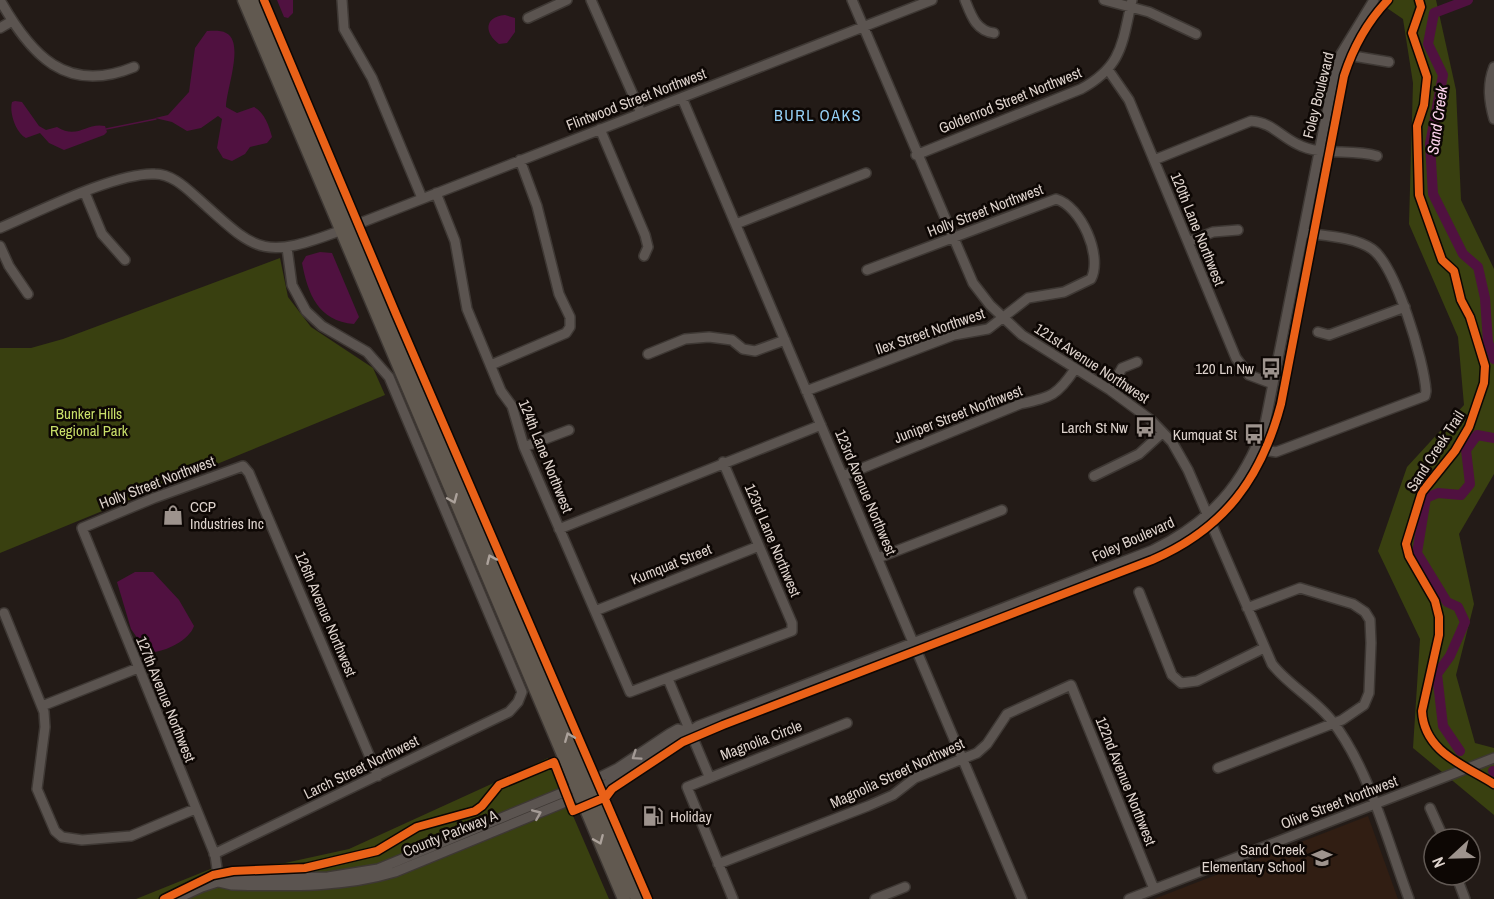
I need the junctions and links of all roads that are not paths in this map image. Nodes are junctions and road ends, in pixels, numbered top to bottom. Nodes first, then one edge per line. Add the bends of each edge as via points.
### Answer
1 (0, 0) edge
2 (244, 0) edge
3 (254, 0) edge
4 (342, 0) edge
5 (567, 0) edge
6 (591, 0) edge
7 (852, 0) edge
8 (932, 0) edge
9 (965, 0) edge
10 (1104, 0) edge
11 (1374, 0) edge
12 (1131, 4) edge
13 (528, 18) dead end
14 (12, 21) junction
15 (863, 27) junction
16 (0, 28) edge
17 (994, 33) dead end
18 (1196, 34) dead end
19 (1341, 54) junction
20 (1389, 62) dead end
21 (1494, 67) edge
22 (134, 68) dead end
23 (1109, 71) junction
24 (682, 98) junction
25 (641, 113) junction
26 (1494, 119) edge
27 (600, 129) junction
28 (1320, 151) junction
29 (916, 155) junction
30 (1377, 156) dead end
31 (520, 160) junction
32 (1154, 160) junction
33 (866, 173) dead end
34 (85, 193) junction
35 (436, 193) junction
36 (422, 198) junction
37 (736, 224) junction
38 (0, 228) edge
39 (346, 228) junction
40 (1238, 230) dead end
41 (1305, 233) junction
42 (952, 238) junction
43 (1188, 242) junction
44 (0, 246) edge
45 (287, 248) junction
46 (644, 256) dead end
47 (125, 260) dead end
48 (867, 270) dead end
49 (1091, 279) joint
50 (28, 294) dead end
51 (1405, 307) junction
52 (1003, 319) junction
53 (1318, 332) dead end
54 (785, 340) junction
55 (648, 354) dead end
56 (1137, 362) dead end
57 (491, 364) junction
58 (1075, 369) junction
59 (1274, 384) junction
60 (1110, 390) junction
61 (806, 391) junction
62 (821, 424) junction
63 (569, 430) dead end
64 (1162, 433) junction
65 (524, 447) junction
66 (1257, 449) junction
67 (723, 462) junction
68 (243, 465) joint
69 (843, 476) junction
70 (1094, 476) dead end
71 (1002, 510) dead end
72 (1208, 514) junction
73 (82, 528) joint
74 (560, 529) junction
75 (759, 546) junction
76 (878, 558) junction
77 (1139, 592) dead end
78 (1247, 608) junction
79 (595, 611) junction
80 (4, 613) dead end
81 (913, 643) junction
82 (1264, 648) junction
83 (138, 668) junction
84 (668, 679) junction
85 (1071, 685) joint
86 (42, 706) junction
87 (847, 723) dead end
88 (1334, 723) junction
89 (688, 730) junction
90 (1494, 758) edge
91 (962, 759) junction
92 (1218, 768) dead end
93 (378, 776) junction
94 (710, 776) junction
95 (584, 789) junction
96 (1374, 804) junction
97 (1430, 808) dead end
98 (195, 809) junction
99 (1439, 827) edge
100 (214, 854) junction
101 (718, 864) junction
102 (219, 882) junction
103 (905, 887) dead end
104 (1154, 889) junction
105 (176, 899) edge
106 (624, 899) edge
107 (638, 899) edge
108 (734, 899) edge
109 (875, 899) edge
110 (1022, 899) edge
111 (1129, 899) edge
112 (1409, 899) edge

1 - 14 street
2 - 39 main road
3 - 39 main road
4 - 36 street via 345,29 372,78
5 - 13 street
6 - 25 street
7 - 15 street, 121st Avenue Northwest
8 - 15 street, Flintwood Street Northwest
9 - 17 street via 977,24
10 - 12 street
11 - 19 street, Foley Boulevard
12 - 18 street
12 - 23 street via 1123,43
14 - 16 street
14 - 22 street via 41,59 72,75 93,76
15 - 24 street, Flintwood Street Northwest
15 - 29 street, 121st Avenue Northwest
19 - 20 street
19 - 28 street, Foley Boulevard
21 - 26 street via 1489,98
23 - 29 street, Goldenrod Street Northwest via 1081,89
23 - 32 street, 120th Lane Northwest via 1129,100
24 - 25 street, Flintwood Street Northwest
24 - 37 street, 123rd Avenue Northwest
25 - 27 street, Flintwood Street Northwest
27 - 31 street, Flintwood Street Northwest
27 - 46 street via 645,235 648,247
28 - 30 street
28 - 32 street via 1297,145 1264,121 1251,121
28 - 41 street, Foley Boulevard
29 - 42 street, 121st Avenue Northwest
31 - 35 street, Flintwood Street Northwest
31 - 57 street via 537,206 570,327 566,333
32 - 43 street, 120th Lane Northwest
33 - 37 street
34 - 38 street, Flintwood Street Northwest
34 - 45 street, Flintwood Street Northwest via 138,174 157,174 180,182 246,241
34 - 47 street via 102,234
35 - 36 street, Flintwood Street Northwest
35 - 57 street, 124th Lane Northwest via 456,241 467,309
36 - 39 street, Flintwood Street Northwest
37 - 54 street, 123rd Avenue Northwest
39 - 45 street, Flintwood Street Northwest
39 - 95 main road
40 - 43 street via 1213,232
41 - 51 street via 1358,242 1374,250
41 - 59 street, Foley Boulevard
42 - 48 street, Holly Street Northwest
42 - 49 street, Holly Street Northwest via 1040,204 1063,201 1078,216 1096,259
42 - 52 street, 121st Avenue Northwest via 973,283
43 - 59 street, 120th Lane Northwest via 1239,364 1249,375
44 - 50 street
45 - 93 street, Larch Street Northwest via 292,285 306,311 322,326 368,352 389,377 522,692 509,712
49 - 52 street, Ilex Street Northwest via 1064,292 1028,298
51 - 53 street via 1329,335
51 - 66 street via 1425,396 1276,452
52 - 58 street, 121st Avenue Northwest
52 - 61 street, Ilex Street Northwest via 988,329 954,335
54 - 55 street via 755,351 743,349 732,340 686,339
54 - 61 street, 123rd Avenue Northwest
56 - 60 street via 1122,368
57 - 65 street, 124th Lane Northwest via 501,391 512,406
58 - 60 street, 121st Avenue Northwest
58 - 69 street, Juniper Street Northwest via 1060,391 1049,398 1020,404
59 - 66 street, Foley Boulevard
60 - 64 street, 121st Avenue Northwest via 1151,420
61 - 62 street, 123rd Avenue Northwest
62 - 67 street
62 - 69 street, 123rd Avenue Northwest
63 - 65 street
64 - 70 street via 1139,454
64 - 72 street, 121st Avenue Northwest via 1172,442 1188,470
65 - 74 street, 124th Lane Northwest
66 - 72 street, Foley Boulevard via 1230,494
67 - 74 street
67 - 75 street, 123rd Lane Northwest
68 - 73 street, Holly Street Northwest
68 - 93 street, 126th Avenue Northwest
69 - 76 street, 123rd Avenue Northwest
71 - 76 street
72 - 78 street, 121st Avenue Northwest
72 - 81 street, Foley Boulevard via 1181,536 1153,550
73 - 83 street, 127th Avenue Northwest
74 - 79 street, 124th Lane Northwest
75 - 79 street, Kumquat Street
75 - 84 street, 123rd Lane Northwest via 792,631
76 - 81 street, 123rd Avenue Northwest
77 - 82 street via 1172,675 1183,683 1197,681
78 - 82 street, 121st Avenue Northwest
78 - 88 street via 1300,588 1353,604 1370,620 1369,693 1364,705
79 - 84 street, 124th Lane Northwest via 630,692
80 - 86 street
81 - 89 street, Foley Boulevard
81 - 91 street, 123rd Avenue Northwest
82 - 88 street, 121st Avenue Northwest via 1282,677
83 - 86 street
83 - 98 street, 127th Avenue Northwest
84 - 89 street
85 - 91 street, Magnolia Street Northwest via 1007,714 987,744
85 - 104 street, 122nd Avenue Northwest
86 - 98 street via 45,727 37,789 62,837 82,840 131,836
87 - 94 street, Magnolia Circle
88 - 92 street
88 - 96 street, 121st Avenue Northwest
89 - 94 street
89 - 95 street, Foley Boulevard via 640,765
90 - 96 street, Olive Street Northwest
91 - 101 street, Magnolia Street Northwest via 915,778 893,795
91 - 110 street, 123rd Avenue Northwest
93 - 100 street, Larch Street Northwest
94 - 101 street, Magnolia Circle via 687,787
95 - 102 street, County Parkway A via 369,872 328,877 230,878
95 -> 106 main road
95 - 107 main road
96 - 104 street, Olive Street Northwest
96 - 112 street, 121st Avenue Northwest
97 - 99 street
98 - 100 street, 127th Avenue Northwest
100 - 102 street, 127th Avenue Northwest
101 - 108 street
102 - 105 street, County Parkway A
103 - 109 street
104 - 111 street, Olive Street Northwest

